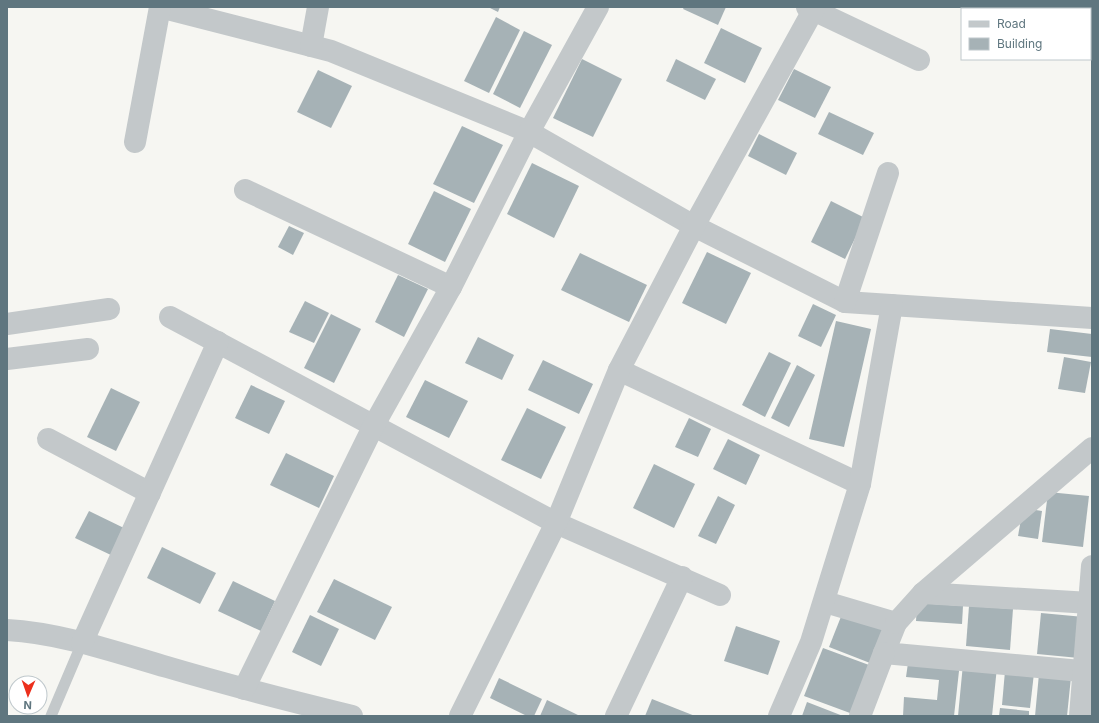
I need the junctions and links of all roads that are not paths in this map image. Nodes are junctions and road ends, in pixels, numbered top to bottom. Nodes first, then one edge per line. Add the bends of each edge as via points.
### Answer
1 (160, 7) edge
2 (318, 7) edge
3 (598, 7) edge
4 (812, 8) edge
5 (311, 46) junction
6 (919, 60) dead end
7 (529, 132) junction
8 (135, 142) dead end
9 (888, 173) dead end
10 (245, 190) dead end
11 (694, 226) junction
12 (451, 287) junction
13 (845, 302) junction
14 (892, 305) junction
15 (109, 309) dead end
16 (170, 317) dead end
17 (1092, 318) edge
18 (7, 324) edge
19 (218, 342) junction
20 (88, 349) dead end
21 (7, 359) edge
22 (619, 370) junction
23 (374, 425) junction
24 (48, 439) dead end
25 (1092, 443) edge
26 (1092, 448) edge
27 (1092, 453) edge
28 (860, 484) junction
29 (150, 493) junction
30 (556, 523) junction
31 (1092, 566) edge
32 (682, 577) junction
33 (923, 593) junction
34 (720, 595) dead end
35 (825, 602) junction
36 (1090, 602) junction
37 (896, 623) junction
38 (7, 630) edge
39 (82, 643) junction
40 (884, 653) junction
41 (1087, 672) edge
42 (244, 689) junction
43 (51, 716) edge
44 (352, 716) edge
45 (460, 716) edge
46 (616, 716) edge
47 (779, 716) edge
48 (860, 716) edge
49 (1080, 716) edge

1 - 5 street
1 - 8 street
2 - 5 street
3 - 7 street
4 - 6 street
4 - 11 street
5 - 7 street via 331,51
7 - 11 street
7 - 12 street
9 - 13 street
10 - 12 street
11 - 13 street
11 - 22 street
12 - 23 street
13 - 14 street
14 - 17 street
14 - 28 street
15 - 18 street
16 - 19 street
19 - 23 street
19 - 29 street
20 - 21 street
22 - 28 street
22 - 30 street
23 - 30 street
23 - 42 street
24 - 29 street
25 - 26 street
26 - 27 street
26 - 33 street
28 - 35 street
29 - 39 street
30 - 32 street
30 - 45 street
31 - 36 street
32 - 34 street
32 - 46 street
33 - 36 street
33 - 37 street
35 - 37 street
35 - 47 street
36 - 41 street
37 - 40 street
38 - 39 street
39 - 42 street
39 - 43 lane
40 - 41 street
40 - 48 street
41 - 49 street
42 - 44 street

